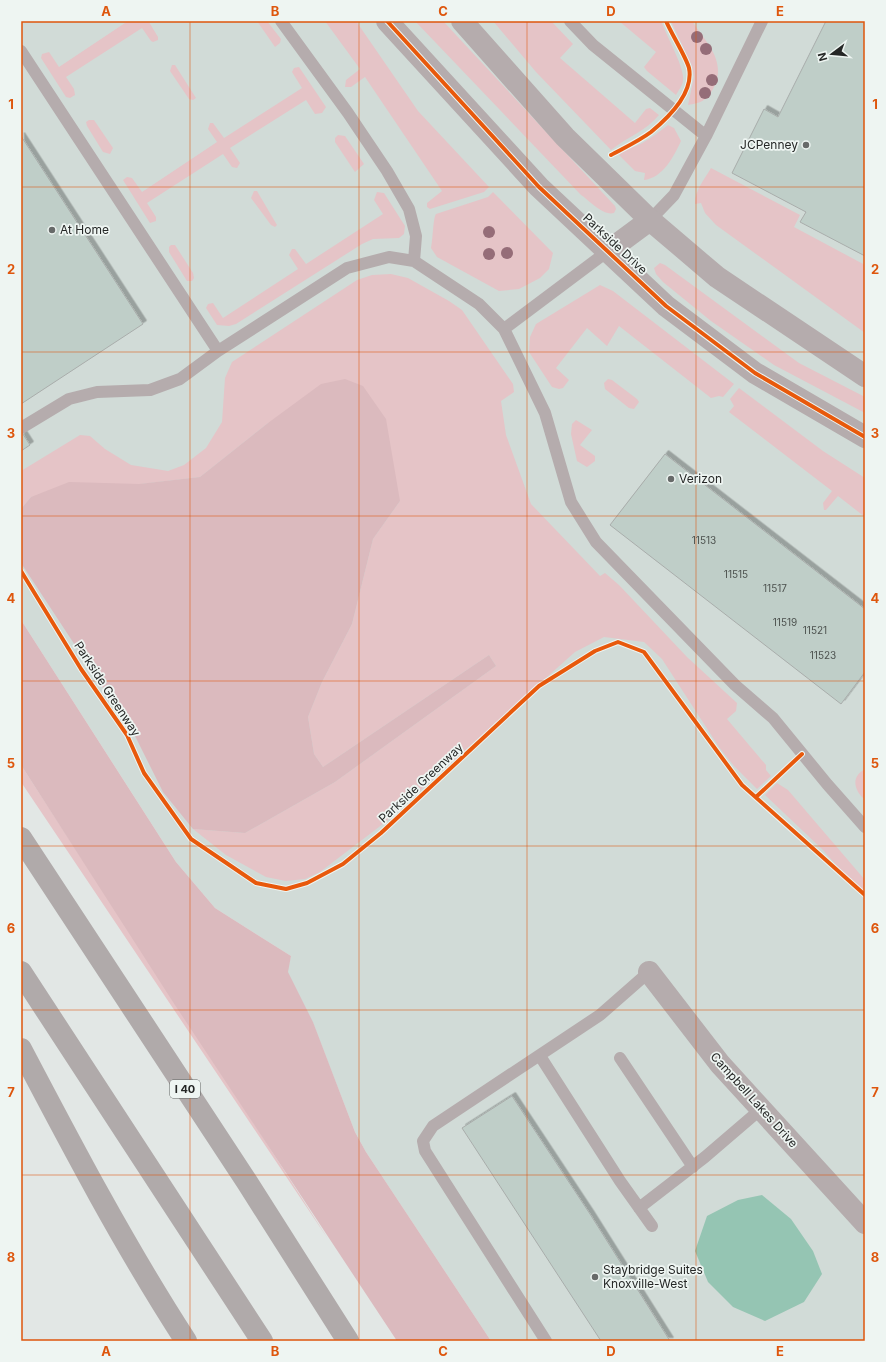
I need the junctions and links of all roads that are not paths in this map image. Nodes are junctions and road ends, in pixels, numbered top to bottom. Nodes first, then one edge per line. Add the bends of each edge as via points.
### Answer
1 (281, 21) edge
2 (387, 21) edge
3 (462, 21) edge
4 (570, 21) edge
5 (762, 21) edge
6 (21, 51) edge
7 (706, 136) junction
8 (650, 220) junction
9 (608, 251) junction
10 (414, 261) junction
11 (504, 329) junction
12 (218, 352) junction
13 (865, 376) edge
14 (21, 428) edge
15 (865, 437) edge
16 (865, 827) edge
17 (21, 838) edge
18 (21, 972) edge
19 (649, 972) joint
20 (21, 1049) edge
21 (540, 1056) junction
22 (620, 1058) dead end
23 (761, 1109) junction
24 (693, 1167) junction
25 (639, 1208) junction
26 (865, 1223) edge
27 (652, 1226) dead end
28 (324, 1303) junction
29 (186, 1341) edge
30 (262, 1341) edge
31 (348, 1341) edge
32 (352, 1341) edge
33 (546, 1341) edge

1 - 10 lane via 348,113 409,209 416,236
2 - 9 street, Parkside Drive via 539,187
3 - 8 street via 565,137
4 - 7 lane via 593,45
5 - 7 lane
6 - 12 lane
7 - 8 lane via 674,196
8 - 9 street
8 - 13 street via 717,277
9 - 11 lane
9 - 15 street, Parkside Drive via 666,306 755,373
10 - 11 lane via 480,304
10 - 12 lane via 388,257 347,268
11 - 16 lane via 545,413 571,502 596,542 735,685 772,718
12 - 14 lane via 180,379 150,390 97,392 69,399
17 - 28 highway, I 40
18 - 30 highway
19 - 21 lane via 600,1015
19 - 23 street, Campbell Lakes Drive via 720,1064
20 - 29 highway via 90,1180
21 - 25 lane
21 - 33 lane via 433,1126 423,1141 425,1151
22 - 24 lane
23 - 24 lane
23 - 26 street, Campbell Lakes Drive
24 - 25 lane
25 - 27 lane
28 - 31 highway, I 40
28 - 32 highway

